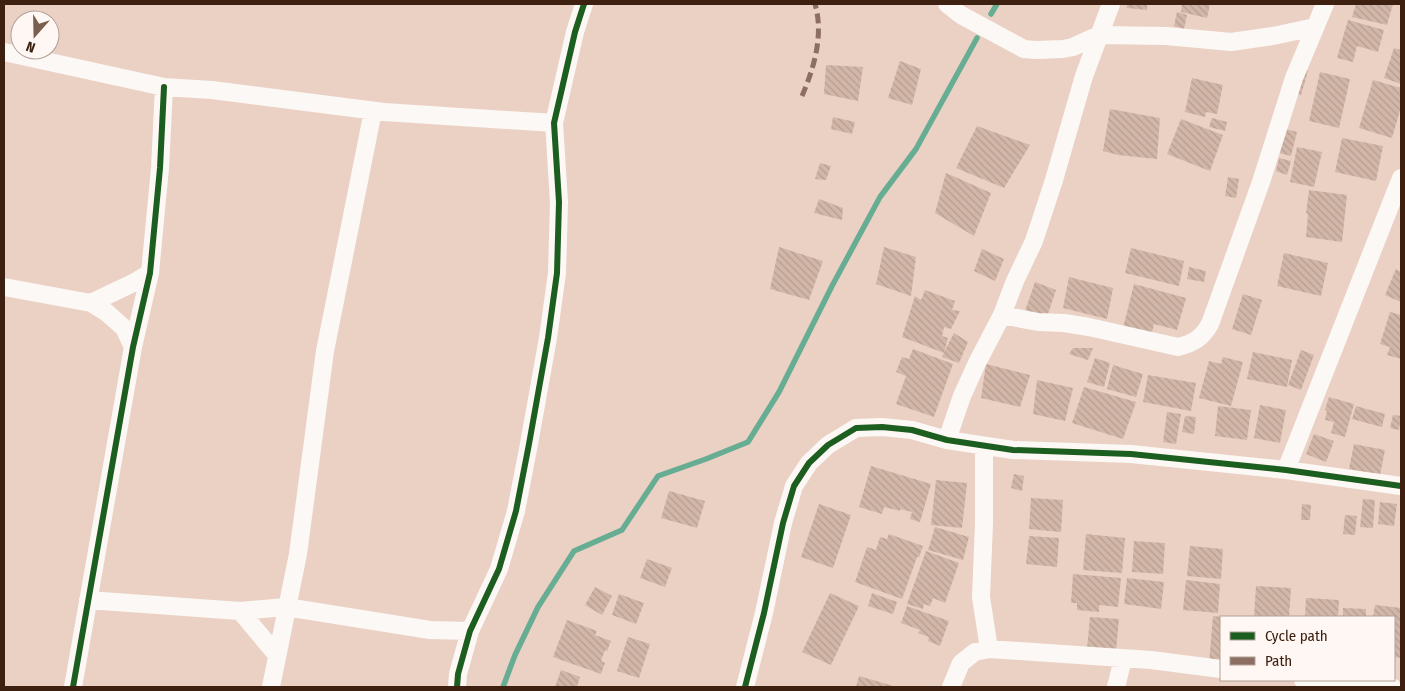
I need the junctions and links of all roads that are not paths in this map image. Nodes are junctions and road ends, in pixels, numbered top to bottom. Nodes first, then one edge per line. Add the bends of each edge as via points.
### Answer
1 (584, 4) edge
2 (948, 4) edge
3 (1111, 4) edge
4 (1325, 4) edge
5 (1315, 27) junction
6 (1100, 35) junction
7 (4, 52) edge
8 (164, 87) junction
9 (374, 111) junction
10 (554, 122) junction
11 (1401, 178) edge
12 (150, 274) junction
13 (4, 287) edge
14 (90, 303) junction
15 (1002, 315) junction
16 (133, 347) junction
17 (947, 440) junction
18 (984, 446) junction
19 (1286, 470) junction
20 (1401, 486) edge
21 (88, 600) junction
22 (286, 607) junction
23 (240, 611) junction
24 (470, 631) junction
25 (989, 649) junction
26 (277, 655) junction
27 (1123, 659) junction
28 (1220, 669) edge
29 (1308, 683) edge
30 (73, 687) edge
31 (271, 687) edge
32 (457, 687) edge
33 (745, 687) edge
34 (951, 687) edge
35 (1116, 687) edge
36 (1392, 687) edge

1 - 10 street
2 - 6 street via 1024,49 1063,49
3 - 6 street
4 - 5 street
5 - 6 street via 1231,42 1166,36
5 - 15 street via 1204,334 1190,344 1178,347 1064,323
6 - 15 street via 1084,76 1034,241
7 - 8 street
8 - 9 street
8 - 12 street
9 - 10 street
9 - 22 street via 325,351 298,554
10 - 24 street via 559,202 557,273 548,338 516,511 499,569
11 - 19 street
12 - 14 street
12 - 16 street
13 - 14 street
14 - 16 street via 124,328
15 - 17 street via 976,363
16 - 21 street
17 - 18 street
17 - 33 street via 912,430 856,428 828,445 809,463 794,486 782,523
18 - 19 street via 1131,454
18 - 25 street via 981,597
19 - 20 street
21 - 23 street
21 - 30 street
22 - 23 street
22 - 24 street via 430,630
22 - 26 street
23 - 26 street
24 - 32 street
25 - 27 street
25 - 34 street via 975,652 961,663
26 - 31 street
27 - 28 street
27 - 35 street
29 - 36 street

